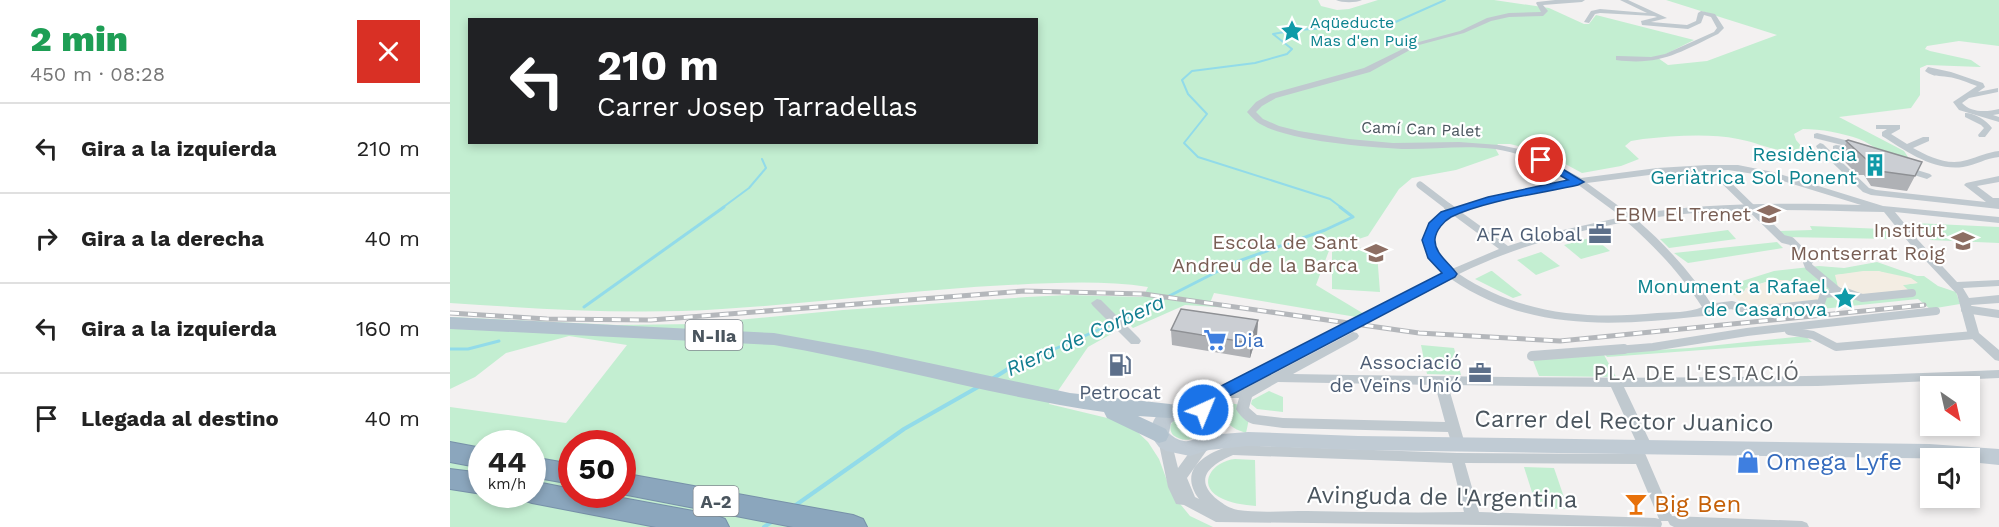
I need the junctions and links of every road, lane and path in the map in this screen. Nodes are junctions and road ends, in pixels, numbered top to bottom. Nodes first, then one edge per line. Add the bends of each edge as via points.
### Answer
1 (1339, 0) edge
2 (1359, 0) edge
3 (1582, 0) edge
4 (1623, 0) edge
5 (1658, 15) junction
6 (1587, 22) dead end
7 (1619, 58) dead end
8 (1933, 74) dead end
9 (1995, 90) dead end
10 (1967, 95) junction
11 (1962, 108) junction
12 (1999, 111) edge
13 (1985, 115) junction
14 (1999, 120) edge
15 (1879, 127) dead end
16 (1982, 135) dead end
17 (1817, 136) dead end
18 (1926, 139) dead end
19 (1907, 147) junction
20 (1999, 154) edge
21 (1890, 165) edge
22 (1715, 172) dead end
23 (1927, 176) dead end
24 (1999, 179) edge
25 (1578, 182) junction
26 (1420, 185) dead end
27 (1839, 197) junction
28 (1997, 204) edge
29 (1749, 206) junction
30 (1851, 207) junction
31 (1885, 209) junction
32 (1454, 212) junction
33 (1628, 218) junction
34 (1999, 220) edge
35 (1506, 250) junction
36 (1450, 274) junction
37 (1994, 284) edge
38 (1955, 285) junction
39 (1999, 291) edge
40 (1839, 292) junction
41 (1912, 293) dead end
42 (1999, 299) edge
43 (1097, 303) dead end
44 (1964, 305) junction
45 (1708, 308) junction
46 (1936, 311) dead end
47 (1999, 314) edge
48 (450, 323) edge
49 (1349, 332) junction
50 (1747, 332) junction
51 (1974, 335) junction
52 (1135, 341) dead end
53 (1532, 356) dead end
54 (1999, 357) edge
55 (1999, 374) edge
56 (1276, 378) junction
57 (1440, 380) junction
58 (1616, 384) junction
59 (1246, 394) junction
60 (1219, 395) junction
61 (1094, 405) junction
62 (1170, 411) junction
63 (1206, 414) junction
64 (1248, 439) junction
65 (1163, 440) junction
66 (1456, 443) junction
67 (1204, 444) junction
68 (1640, 451) junction
69 (450, 452) edge
70 (468, 455) edge
71 (1999, 457) edge
72 (450, 478) edge
73 (468, 481) edge
74 (636, 486) edge
75 (546, 495) edge
76 (1230, 515) junction
77 (1473, 518) junction
78 (1666, 523) edge
79 (715, 527) edge
80 (853, 527) edge
81 (1802, 527) edge

1 - 2 street
3 - 25 street, Camí Can Palet via 1539,3 1543,14 1498,16 1462,32 1417,44 1367,70 1273,96 1251,112 1266,125 1315,136 1388,145 1505,148 1541,160
4 - 5 street
5 - 6 street via 1600,11 1593,12
5 - 7 street via 1664,18 1642,23 1688,27 1699,22 1701,13 1713,15 1720,28 1667,56
8 - 10 street via 1948,74 1980,85
9 - 10 street
10 - 11 street via 1957,102
11 - 13 street
11 - 16 street via 1956,108 1988,128
12 - 13 street
13 - 14 street
15 - 19 street via 1897,127 1884,134
17 - 28 street via 1869,154 1820,146 1866,190
18 - 19 street
19 - 20 street via 1947,164 1963,164
21 - 23 street
22 - 29 street
24 - 28 street via 1969,185
25 - 27 street via 1679,169 1740,168
25 - 32 street via 1510,195
25 - 33 street
26 - 32 street
27 - 30 street via 1853,203
27 - 31 street
29 - 30 street
29 - 33 street
29 - 40 street via 1783,239 1791,241 1810,260 1809,267
30 - 31 street
31 - 34 street
31 - 38 street
32 - 35 street
32 - 36 street via 1434,225 1428,240 1434,258
33 - 35 street
33 - 45 street via 1682,272
35 - 36 street
36 - 45 street via 1493,298 1565,318 1606,321 1703,312
36 - 49 street, bridge via 1366,318
37 - 38 street
37 - 39 street
38 - 44 street via 1962,293
40 - 41 street via 1862,298
40 - 45 street via 1824,294 1821,303 1748,310 1732,306
42 - 44 street
43 - 52 street
44 - 47 street
44 - 51 street
46 - 50 street
48 - 61 main road, N-IIa via 774,339 825,346
49 - 56 street
49 - 60 street
50 - 51 street via 1813,334 1836,347
50 - 53 street via 1653,347
51 - 54 street
55 - 58 street via 1886,380
56 - 57 street
56 - 59 street
57 - 58 street
57 - 66 street
58 - 68 street
59 - 60 street
59 - 66 street, Carrer del Rector Juanico via 1242,409 1253,420
60 - 63 street
61 - 62 main road, N-IIa
61 - 65 main road, N-IIa via 1133,420
62 - 63 main road, N-IIa
62 - 65 main road via 1161,420
63 - 64 main road, Carrer del Rector Juanico
63 - 67 main road via 1214,433
64 - 66 main road, Carrer del Rector Juanico
64 - 67 main road, Carrer del Rector Juanico
65 - 67 main road, N-IIa via 1181,449
65 - 76 street, Avinguda de l'Argentina via 1173,466 1174,485 1184,505 1211,521 1225,522
66 - 68 main road, Carrer del Rector Juanico
66 - 76 street, Carrer del Rector Juanico via 1232,450 1212,458 1199,473 1197,482 1204,499
66 - 77 street
67 - 76 street, Avinguda de l'Argentina via 1180,478 1184,490 1196,507 1216,516
68 - 71 main road, Carrer del Rector Juanico via 1965,453
68 - 78 street
69 - 70 highway
72 - 73 highway
74 - 80 highway, A-2
75 - 79 highway, A-2
76 - 77 street, Avinguda de l'Argentina
77 - 78 street, Avinguda de l'Argentina
78 - 81 street, Avinguda de l'Argentina

